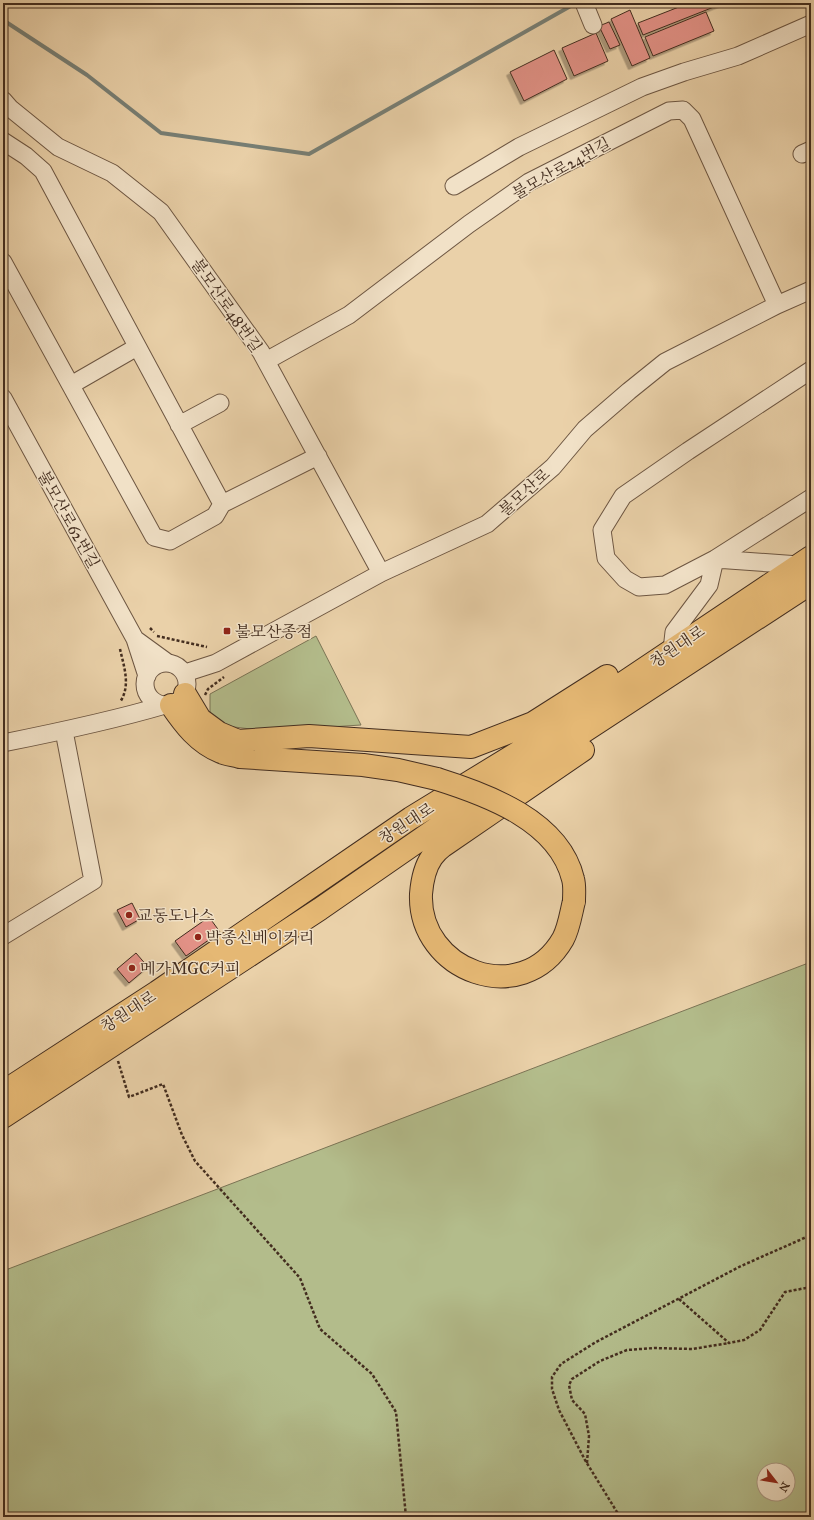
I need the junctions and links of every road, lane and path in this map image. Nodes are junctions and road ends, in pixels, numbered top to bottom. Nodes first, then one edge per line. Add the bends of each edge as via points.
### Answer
1 (584, 3) edge
2 (593, 24) dead end
3 (811, 24) edge
4 (3, 100) edge
5 (3, 141) edge
6 (454, 186) dead end
7 (3, 262) edge
8 (811, 290) edge
9 (777, 305) junction
10 (138, 346) junction
11 (266, 361) junction
12 (811, 370) edge
13 (70, 385) junction
14 (3, 398) edge
15 (220, 403) dead end
16 (179, 425) junction
17 (318, 456) junction
18 (811, 498) edge
19 (222, 504) junction
20 (715, 559) junction
21 (805, 561) edge
22 (381, 573) junction
23 (811, 583) edge
24 (150, 628) dead end
25 (135, 639) junction
26 (207, 647) dead end
27 (120, 649) dead end
28 (667, 653) junction
29 (168, 663) junction
30 (220, 670) junction
31 (147, 676) junction
32 (646, 690) junction
33 (183, 694) junction
34 (149, 696) junction
35 (117, 713) junction
36 (64, 731) junction
37 (3, 743) edge
38 (3, 936) edge
39 (113, 1045) junction
40 (3, 1092) edge
41 (3, 1117) edge
42 (811, 1235) edge
43 (811, 1287) edge
44 (679, 1299) junction
45 (729, 1343) junction
46 (587, 1464) junction
47 (406, 1517) edge
48 (620, 1517) edge

1 - 2 street
3 - 6 street via 738,56 642,87 519,147
4 - 11 street, 불모산로48번길 via 58,147 112,173 161,212
5 - 10 street via 43,171
7 - 13 street
8 - 9 street, 불모산로
9 - 11 street, 불모산로24번길 via 692,119 683,110 669,112 529,182 349,315
9 - 22 street, 불모산로 via 665,362 585,429 553,466 487,524
10 - 13 street
10 - 16 street
11 - 17 street, 불모산로48번길
12 - 20 street via 623,496 602,530 606,558 625,579 639,587 665,585
13 - 19 street via 154,538 170,541 215,516
14 - 25 street, 불모산로62번길
15 - 16 street
16 - 19 street
17 - 19 street
17 - 22 street, 불모산로48번길
18 - 20 street
20 - 21 street
20 - 28 street via 709,585 674,632
21 - 28 main road, 창원대로
22 - 30 street, 불모산로
23 - 32 main road, 창원대로
24 - 26 path via 157,636
25 - 29 street
25 - 31 street
27 - 35 path via 126,676 125,695
28 - 33 main road via 646,651 533,723 471,747 308,736 238,741 220,733 200,719
28 - 40 main road, 창원대로 via 536,742 410,818 157,992
29 - 31 street via 155,666
29 - 33 street via 181,668
30 - 33 street, 불모산로
30 - 33 path via 208,689
31 - 34 street via 146,690
32 - 33 main road, bridge via 630,717 501,807 443,846 432,857 426,869 421,901 428,932 453,960 466,969 480,974 509,977 532,970 549,958 563,938 570,919 574,901 573,880 566,858 552,839 530,821 495,801 437,779 363,765 240,757 222,753 203,743 185,725
32 - 39 main road, 창원대로
33 - 34 street via 158,704
33 - 35 street, 불모산로
34 - 35 street
35 - 36 street, 불모산로
36 - 37 street, 불모산로
36 - 38 street via 93,881
39 - 41 main road, 창원대로
39 - 47 path via 129,1097 163,1084 182,1135 195,1161 300,1278 320,1329 372,1374 396,1412
42 - 44 path via 741,1266
43 - 45 path via 785,1292 760,1330 744,1340
44 - 45 path
44 - 46 path via 596,1342 561,1364 552,1377 552,1389 559,1410
45 - 46 path via 692,1349 627,1350 600,1361 572,1379 569,1385 572,1400 585,1414 589,1436
46 - 48 path

